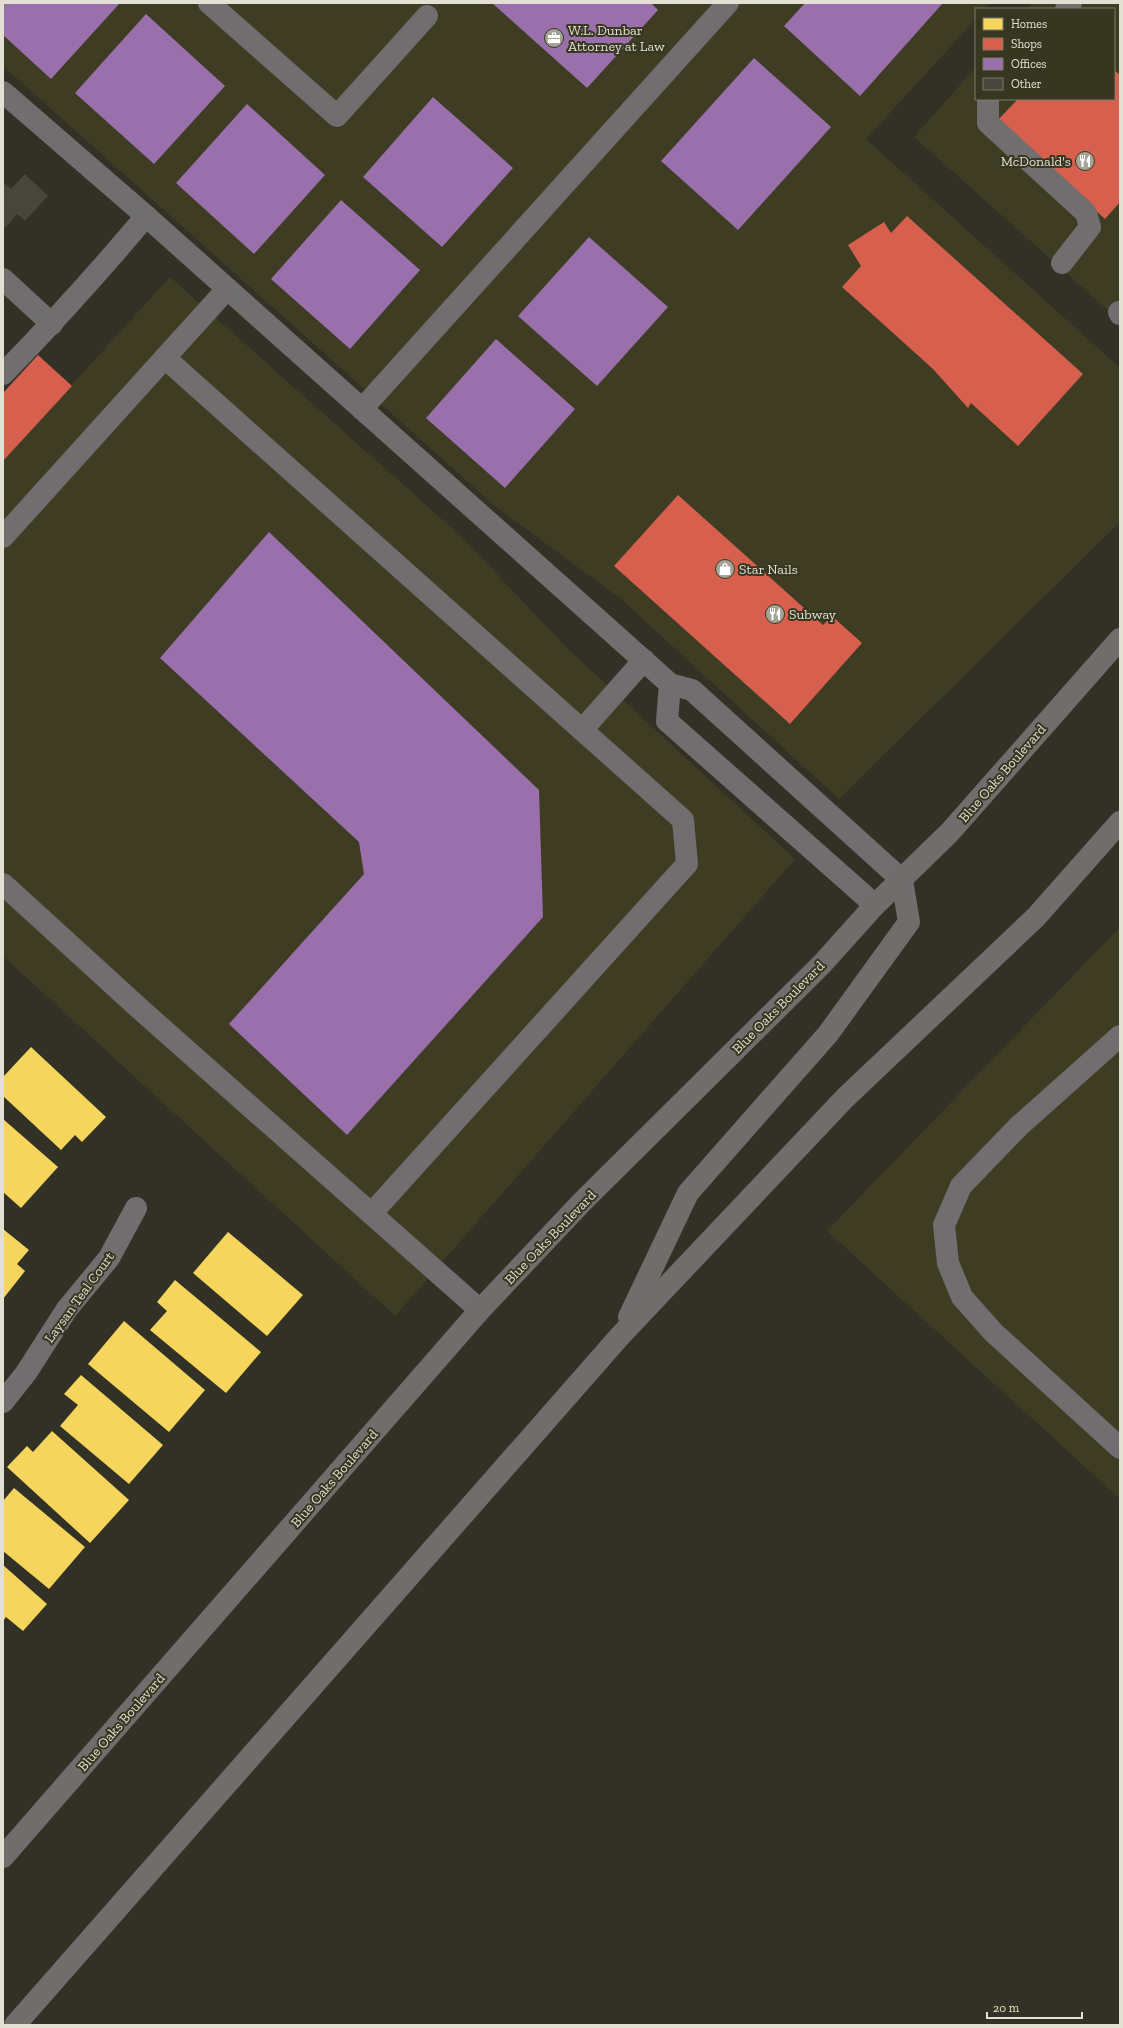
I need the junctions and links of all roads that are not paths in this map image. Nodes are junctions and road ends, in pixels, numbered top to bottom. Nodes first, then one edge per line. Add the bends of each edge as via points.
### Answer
1 (209, 3) edge
2 (728, 3) edge
3 (427, 16) dead end
4 (3, 92) edge
5 (988, 100) edge
6 (146, 216) junction
7 (1062, 263) dead end
8 (3, 279) edge
9 (226, 290) junction
10 (52, 324) junction
11 (166, 358) junction
12 (3, 374) edge
13 (362, 409) junction
14 (3, 537) edge
15 (1120, 639) edge
16 (644, 660) junction
17 (670, 684) junction
18 (582, 730) junction
19 (1120, 822) edge
20 (902, 880) junction
21 (3, 884) edge
22 (875, 905) junction
23 (1120, 1036) edge
24 (136, 1208) dead end
25 (372, 1213) junction
26 (480, 1310) junction
27 (620, 1336) junction
28 (3, 1402) edge
29 (1120, 1448) edge
30 (3, 1857) edge
31 (15, 2025) edge

1 - 3 street via 337,116
2 - 13 street
4 - 6 street
5 - 7 street via 988,123 1086,213 1090,227
6 - 9 street
6 - 10 street
8 - 10 street
9 - 11 street
9 - 13 street
10 - 12 street
11 - 14 street
11 - 18 street
13 - 16 street
15 - 20 main road, Blue Oaks Boulevard via 950,832
16 - 17 street
16 - 18 street
17 - 20 street via 692,690
17 - 22 street via 668,721
18 - 25 street via 683,820 688,864
19 - 27 main road via 1036,916 845,1098
20 - 22 main road, Blue Oaks Boulevard
20 - 27 main road via 909,922 828,1034 688,1192
21 - 25 street via 140,1009
22 - 26 main road, Blue Oaks Boulevard via 822,964 582,1202
23 - 29 street via 1019,1126 961,1186 944,1225 948,1263 962,1297 993,1332
24 - 28 street, Laysan Teal Court via 109,1258 67,1309 26,1373
25 - 26 street
26 - 30 main road, Blue Oaks Boulevard
27 - 31 main road

